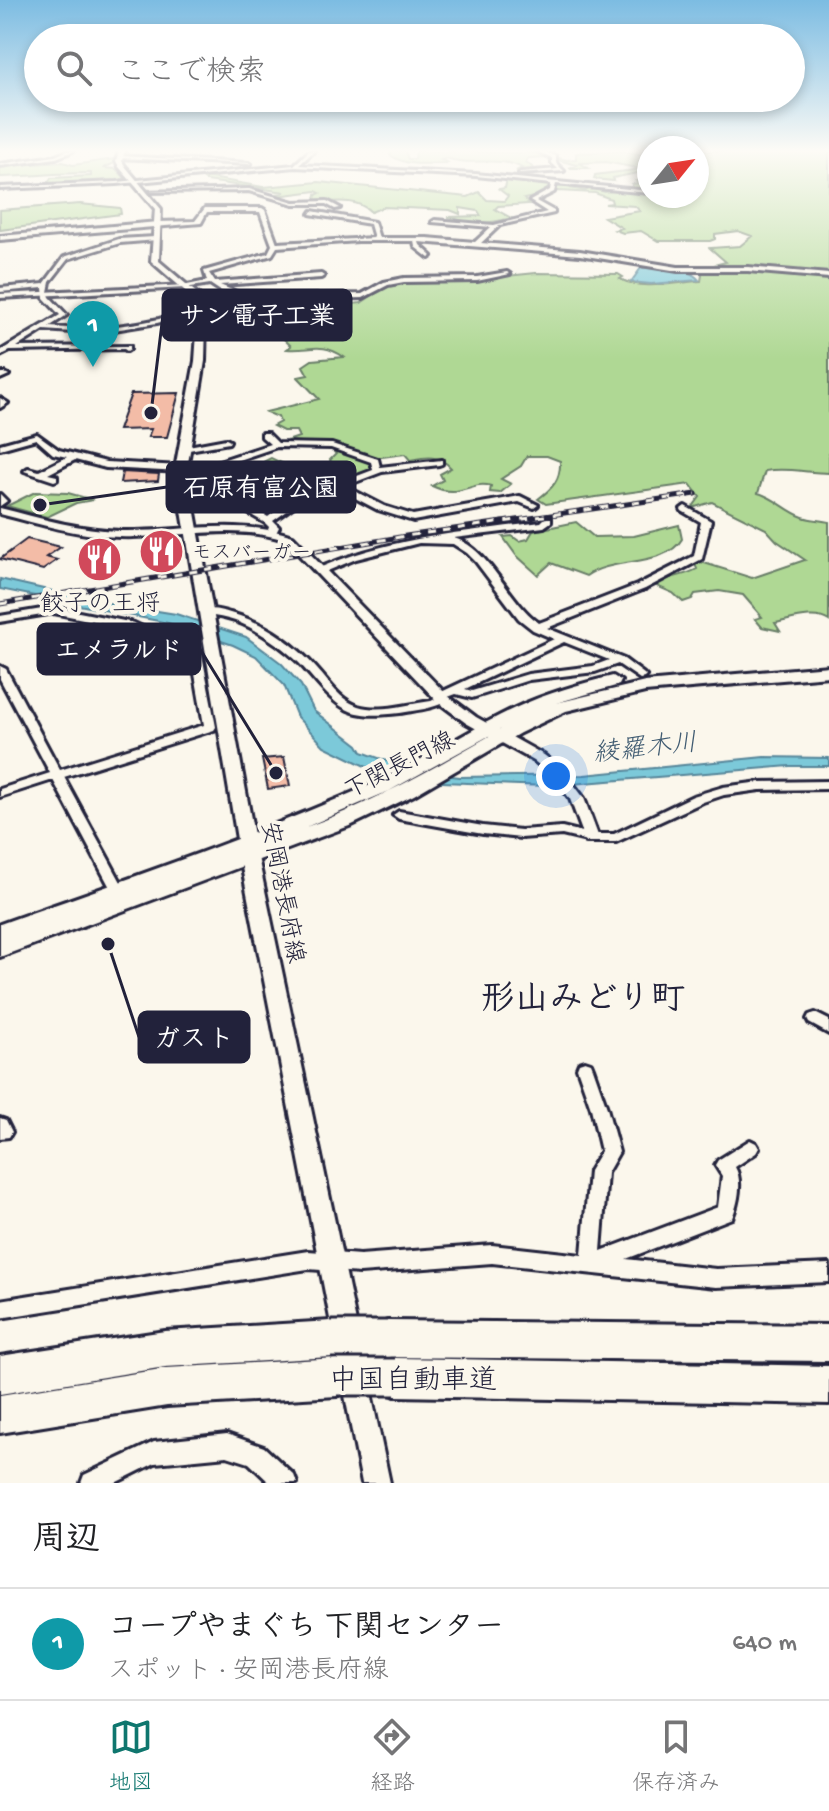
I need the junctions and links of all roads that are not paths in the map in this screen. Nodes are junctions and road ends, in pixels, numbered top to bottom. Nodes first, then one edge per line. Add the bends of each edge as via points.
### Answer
1 (158, 220) edge
2 (200, 220) edge
3 (266, 220) edge
4 (355, 220) edge
5 (518, 220) edge
6 (435, 222) dead end
7 (158, 224) junction
8 (494, 226) junction
9 (0, 238) edge
10 (155, 239) junction
11 (377, 239) junction
12 (416, 240) junction
13 (477, 244) junction
14 (275, 245) junction
15 (429, 256) dead end
16 (507, 274) dead end
17 (321, 276) dead end
18 (829, 276) edge
19 (213, 283) junction
20 (185, 286) junction
21 (46, 289) junction
22 (0, 293) edge
23 (200, 310) junction
24 (43, 328) junction
25 (8, 349) junction
26 (127, 349) dead end
27 (0, 354) edge
28 (265, 435) dead end
29 (226, 441) dead end
30 (210, 444) junction
31 (276, 445) junction
32 (0, 447) edge
33 (183, 449) junction
34 (74, 457) junction
35 (226, 461) junction
36 (439, 462) dead end
37 (181, 469) junction
38 (28, 471) dead end
39 (377, 471) junction
40 (193, 472) junction
41 (41, 474) junction
42 (54, 478) dead end
43 (338, 486) junction
44 (534, 505) dead end
45 (685, 509) dead end
46 (0, 511) edge
47 (548, 520) dead end
48 (270, 527) junction
49 (194, 530) junction
50 (429, 539) junction
51 (322, 570) junction
52 (206, 614) junction
53 (0, 619) edge
54 (537, 628) junction
55 (564, 638) junction
56 (617, 661) junction
57 (0, 669) edge
58 (829, 669) edge
59 (640, 676) junction
60 (455, 690) junction
61 (442, 698) junction
62 (492, 733) junction
63 (58, 775) junction
64 (829, 785) edge
65 (0, 793) edge
66 (399, 815) dead end
67 (591, 838) junction
68 (249, 849) junction
69 (122, 896) junction
70 (0, 932) edge
71 (0, 949) edge
72 (585, 1068) dead end
73 (750, 1148) dead end
74 (333, 1263) junction
75 (591, 1264) junction
76 (829, 1273) edge
77 (0, 1309) edge
78 (829, 1343) edge
79 (0, 1375) edge
80 (829, 1385) edge
81 (0, 1414) edge
82 (92, 1483) edge
83 (286, 1483) edge
84 (376, 1483) edge

1 - 7 main road
2 - 7 street
3 - 14 street
4 - 11 street via 372,223
5 - 8 street
6 - 8 street
7 - 9 street
7 - 10 main road, 安岡港長府線
8 - 13 street
10 - 20 main road, 安岡港長府線 via 157,264
10 - 21 street via 119,241 68,256
11 - 12 street
11 - 14 street
12 - 13 street
12 - 15 street
13 - 18 street via 678,269
14 - 19 street via 267,257 210,269 206,275
16 - 19 street via 404,280 386,283 366,296 348,297 247,299
17 - 19 street
19 - 20 street
20 - 21 street
20 - 23 main road, 安岡港長府線
21 - 22 street
21 - 24 street via 47,298 64,315
23 - 24 street via 79,332
23 - 33 main road, 安岡港長府線 via 204,342
24 - 25 street
25 - 26 street
25 - 27 street
28 - 31 street
29 - 30 street
30 - 33 street
30 - 35 street
31 - 35 street
31 - 39 street via 338,447 375,461
32 - 34 street via 37,436 56,452
33 - 37 main road, 安岡港長府線
34 - 37 street via 106,465
34 - 41 street
35 - 40 street
36 - 39 street
37 - 40 street
37 - 49 main road, 安岡港長府線
38 - 41 street
39 - 43 street
40 - 48 street
41 - 42 street
43 - 44 street via 413,518 520,499
43 - 48 street via 296,498
45 - 54 street via 706,521 699,557 641,587
46 - 49 street via 103,533
47 - 50 street
48 - 49 street
48 - 51 street
49 - 52 main road, 安岡港長府線
50 - 51 street
50 - 54 street via 459,542 494,578 512,607
51 - 61 street
52 - 61 street via 231,615 271,636 306,664 333,698 362,711 434,704
52 - 68 main road, 安岡港長府線
53 - 63 street via 54,610 130,625 197,655 210,727
54 - 55 street
55 - 56 street
55 - 60 street
56 - 59 street
56 - 60 street via 528,677 472,695
57 - 63 street
58 - 59 main road, 下関長門線
58 - 62 main road, 下関長門線 via 613,693
59 - 62 main road, 下関長門線 via 528,706
60 - 61 street
61 - 62 street
62 - 67 street via 548,764 568,784
62 - 68 main road, 下関長門線
62 - 68 main road, 下関長門線 via 454,767 407,791 345,820
63 - 65 street
63 - 69 street
64 - 67 street via 723,791 616,838
66 - 67 street via 483,830 562,831
68 - 69 main road, 下関長門線
68 - 74 main road, 安岡港長府線
69 - 70 main road, 下関長門線
69 - 71 main road, 下関長門線
72 - 75 street via 610,1152 598,1171
73 - 75 street via 724,1165 731,1175 726,1212
74 - 75 street via 492,1254
74 - 77 street via 308,1260
74 - 84 main road, 安岡港長府線
75 - 76 street via 716,1278
78 - 79 highway, 中国自動車道, bridge via 331,1339 166,1348
80 - 81 highway, 中国自動車道, bridge via 283,1378 164,1387
82 - 83 street via 154,1453 227,1445 256,1455

